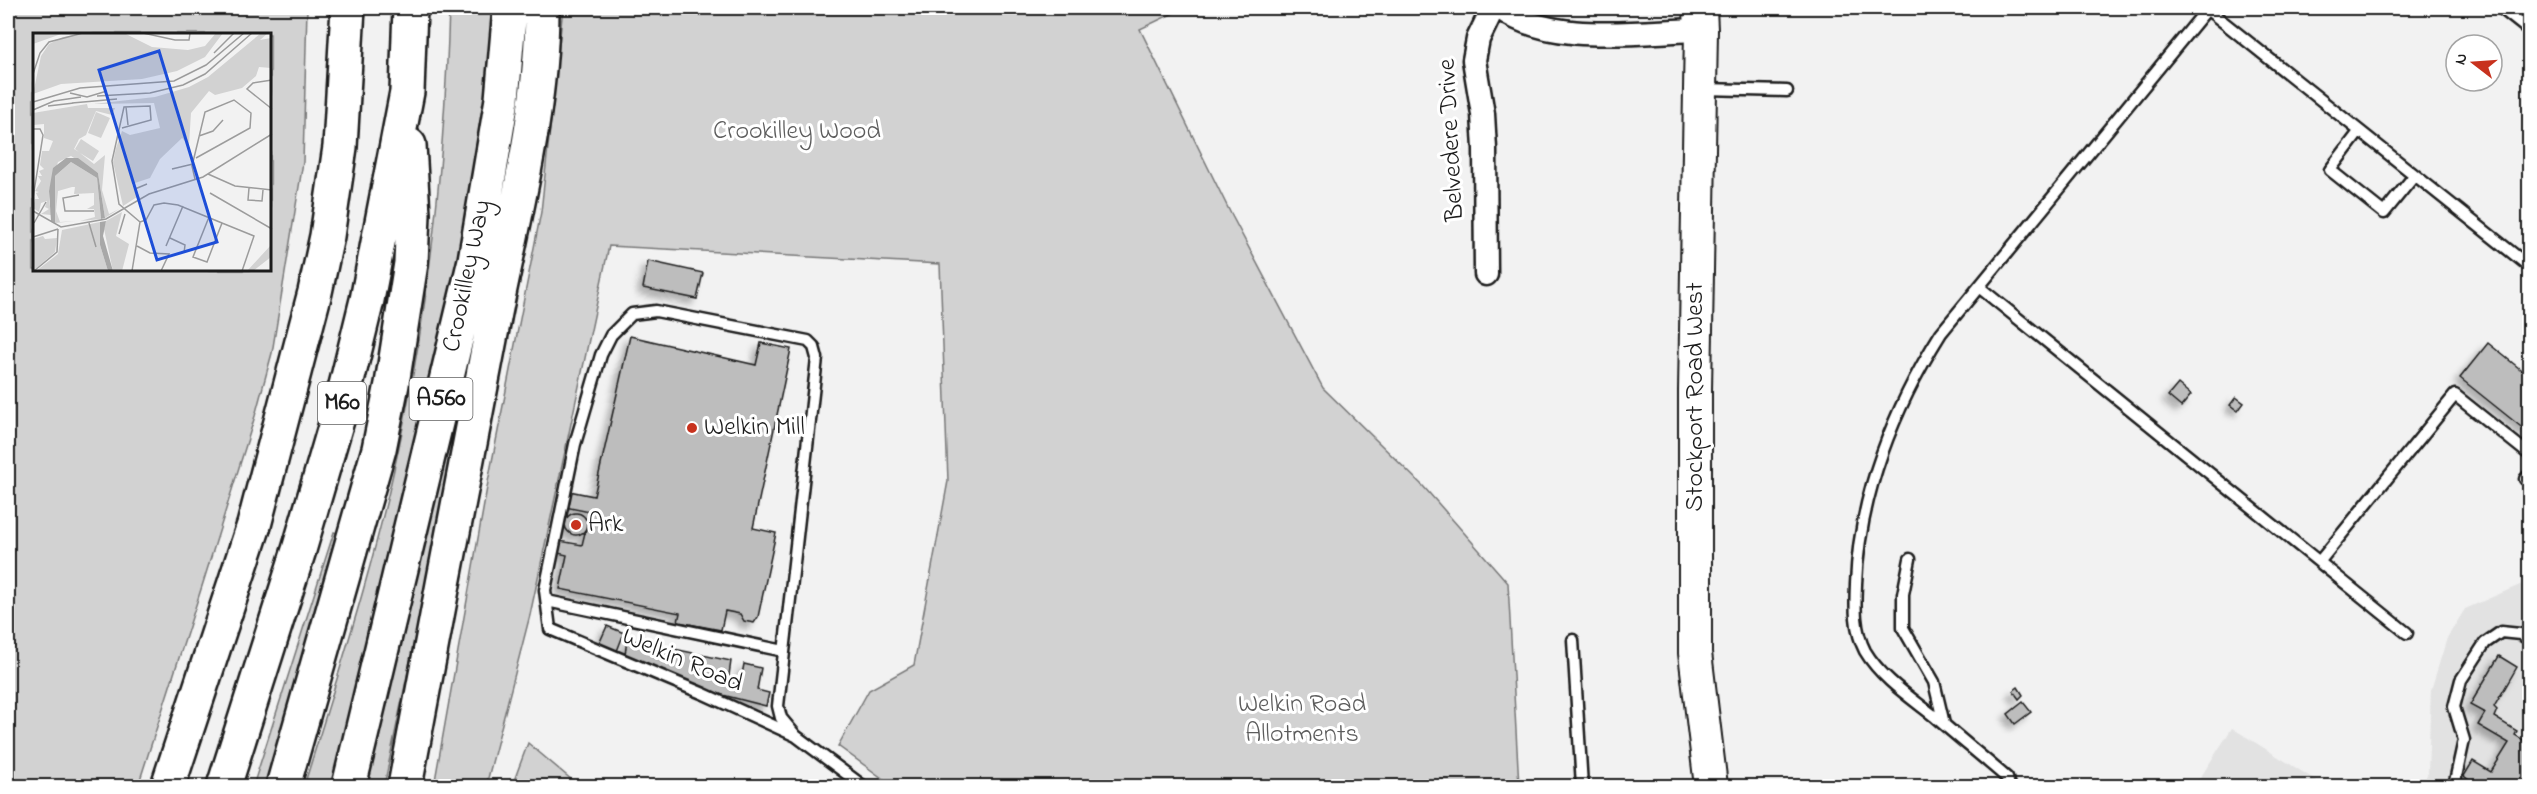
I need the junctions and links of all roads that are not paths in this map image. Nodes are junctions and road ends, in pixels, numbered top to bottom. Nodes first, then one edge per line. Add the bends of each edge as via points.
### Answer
1 (348, 8) edge
2 (410, 8) edge
3 (510, 8) edge
4 (542, 8) edge
5 (1493, 8) edge
6 (1500, 8) edge
7 (2207, 8) edge
8 (2501, 8) edge
9 (1700, 19) edge
10 (2529, 31) edge
11 (1700, 89) junction
12 (1787, 91) dead end
13 (406, 92) junction
14 (2359, 132) junction
15 (2414, 176) junction
16 (2529, 267) edge
17 (1486, 274) dead end
18 (1979, 287) junction
19 (2529, 455) edge
20 (1910, 559) dead end
21 (2319, 562) junction
22 (547, 601) junction
23 (2407, 633) dead end
24 (1573, 640) dead end
25 (2529, 640) edge
26 (784, 651) junction
27 (1944, 725) junction
28 (796, 736) junction
29 (168, 786) edge
30 (224, 786) edge
31 (283, 786) edge
32 (349, 786) edge
33 (405, 786) edge
34 (863, 786) edge
35 (1582, 786) edge
36 (1711, 786) edge
37 (2009, 786) edge
38 (2454, 786) edge

1 - 29 main road, M60 via 340,147 315,292 254,525
2 - 13 main road, M60
3 - 32 main road, Crookilley Way / A560 via 502,99 475,260
4 - 33 main road, Crookilley Way / A560 via 527,151
5 - 17 street, Belvedere Drive via 1478,39 1474,60 1485,149
6 - 9 street via 1521,20 1568,33
7 - 14 lane
7 - 18 lane
8 - 10 lane
9 - 11 main road, Stockport Road West
11 - 12 lane
11 - 36 main road, Stockport Road West via 1695,653
13 - 30 main road, M60 via 367,300 340,410
13 - 31 main road, M60 via 413,214 411,263 392,384 379,449
14 - 15 lane
14 - 15 lane via 2330,170 2384,213
15 - 16 lane
18 - 21 lane
18 - 27 lane via 1941,333 1914,376 1867,500 1857,559 1855,612 1865,651 1891,682
19 - 21 lane via 2455,395
20 - 27 lane via 1903,594 1903,628 1934,682
21 - 23 lane
22 - 26 lane
22 - 26 lane via 545,590 574,444 601,355 620,324 632,314 656,311 808,341 817,358
22 - 28 lane, Welkin Road via 550,629
24 - 35 lane
25 - 38 lane via 2520,634 2501,632 2485,643 2461,680 2454,707 2464,740
26 - 28 lane, Welkin Road via 778,706 781,718
27 - 37 lane via 2007,778
28 - 34 lane, Welkin Road

